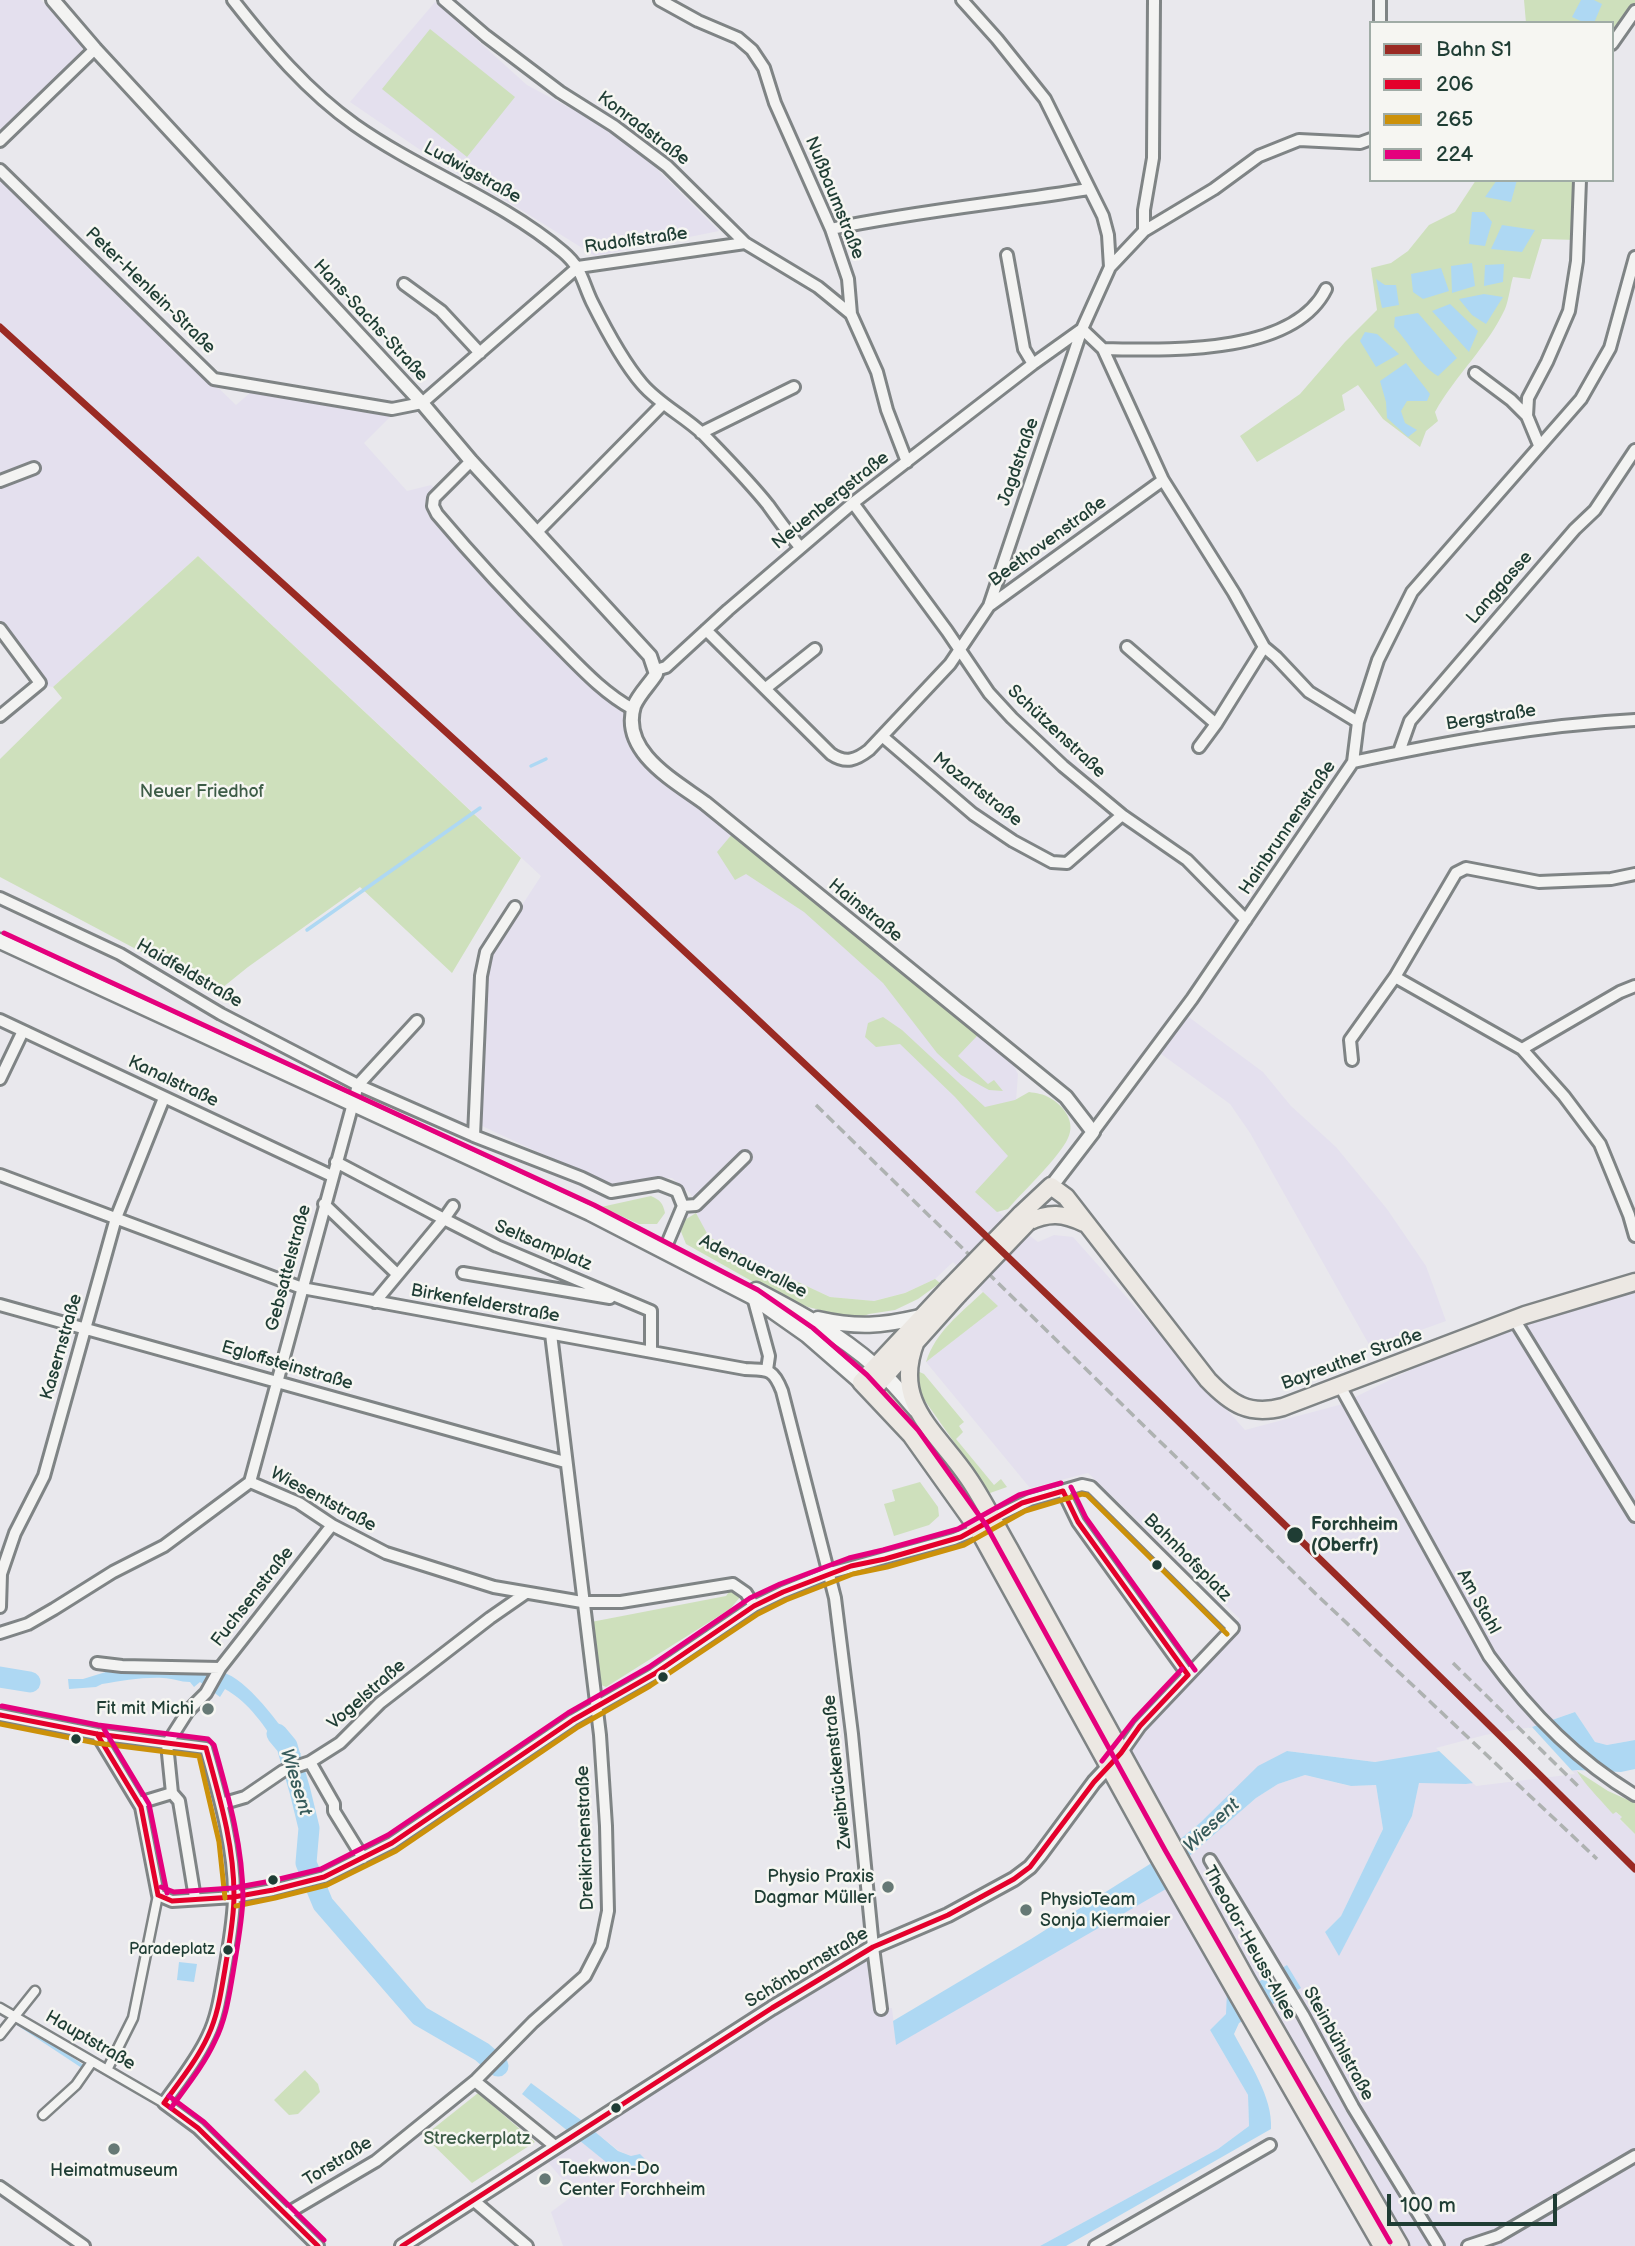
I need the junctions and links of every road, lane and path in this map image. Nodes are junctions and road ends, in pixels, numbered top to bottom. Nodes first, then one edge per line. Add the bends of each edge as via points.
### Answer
1 (53, 0) edge
2 (233, 0) edge
3 (444, 0) edge
4 (660, 0) edge
5 (962, 0) edge
6 (1154, 0) edge
7 (1381, 0) edge
8 (1635, 11) edge
9 (1380, 21) edge
10 (1614, 41) edge
11 (95, 49) junction
12 (1369, 140) edge
13 (0, 141) edge
14 (0, 170) edge
15 (1580, 182) edge
16 (1089, 189) junction
17 (831, 229) junction
18 (1144, 231) junction
19 (745, 243) junction
20 (1007, 255) dead end
21 (1635, 257) edge
22 (578, 267) junction
23 (1110, 267) junction
24 (404, 284) dead end
25 (1326, 289) dead end
26 (851, 314) junction
27 (1082, 329) junction
28 (1103, 349) junction
29 (480, 353) junction
30 (1033, 364) junction
31 (1475, 373) dead end
32 (794, 387) dead end
33 (422, 403) junction
34 (663, 404) junction
35 (1527, 416) junction
36 (701, 433) junction
37 (1539, 445) junction
38 (1635, 450) edge
39 (471, 461) junction
40 (906, 462) junction
41 (34, 468) dead end
42 (1163, 480) junction
43 (0, 481) edge
44 (853, 503) junction
45 (537, 532) junction
46 (800, 547) junction
47 (989, 606) junction
48 (0, 629) edge
49 (706, 631) junction
50 (1127, 647) dead end
51 (1264, 647) junction
52 (815, 649) dead end
53 (960, 651) junction
54 (656, 670) junction
55 (766, 688) junction
56 (633, 709) junction
57 (0, 716) edge
58 (1635, 720) edge
59 (1359, 722) junction
60 (1216, 724) junction
61 (882, 736) junction
62 (1199, 747) dead end
63 (1399, 752) junction
64 (1353, 762) junction
65 (1122, 815) junction
66 (1635, 874) edge
67 (0, 898) edge
68 (515, 907) dead end
69 (1247, 920) junction
70 (0, 941) edge
71 (1395, 977) junction
72 (1635, 986) edge
73 (0, 1020) edge
74 (417, 1021) dead end
75 (23, 1031) junction
76 (1522, 1049) junction
77 (1352, 1060) dead end
78 (0, 1079) edge
79 (358, 1086) junction
80 (164, 1098) junction
81 (352, 1104) junction
82 (1093, 1132) junction
83 (474, 1136) junction
84 (745, 1157) dead end
85 (336, 1162) junction
86 (0, 1175) edge
87 (332, 1176) junction
88 (1051, 1185) junction
89 (324, 1204) junction
90 (453, 1206) dead end
91 (683, 1206) junction
92 (590, 1213) junction
93 (116, 1218) junction
94 (444, 1219) junction
95 (1024, 1219) junction
96 (1084, 1223) junction
97 (1635, 1236) edge
98 (667, 1244) junction
99 (463, 1273) dead end
100 (397, 1274) junction
101 (1635, 1282) edge
102 (302, 1288) junction
103 (954, 1291) junction
104 (753, 1297) junction
105 (630, 1301) junction
106 (375, 1302) junction
107 (0, 1305) edge
108 (807, 1316) junction
109 (920, 1317) junction
110 (1514, 1319) junction
111 (85, 1328) junction
112 (551, 1334) junction
113 (916, 1340) junction
114 (652, 1350) junction
115 (767, 1370) junction
116 (881, 1371) junction
117 (278, 1381) junction
118 (1340, 1386) junction
119 (866, 1387) junction
120 (916, 1410) junction
121 (565, 1462) junction
122 (250, 1482) junction
123 (1063, 1491) junction
124 (1633, 1510) edge
125 (985, 1524) junction
126 (332, 1525) junction
127 (830, 1573) junction
128 (526, 1593) junction
129 (582, 1602) junction
130 (754, 1606) junction
131 (0, 1607) edge
132 (0, 1633) edge
133 (97, 1663) dead end
134 (220, 1668) junction
135 (1188, 1675) junction
136 (596, 1705) junction
137 (0, 1714) edge
138 (97, 1734) junction
139 (163, 1743) junction
140 (1121, 1752) junction
141 (310, 1762) junction
142 (1108, 1766) junction
143 (172, 1793) junction
144 (1635, 1795) edge
145 (139, 1803) junction
146 (222, 1804) junction
147 (363, 1858) junction
148 (1210, 1860) dead end
149 (159, 1895) junction
150 (1191, 1896) junction
151 (234, 1897) junction
152 (195, 1898) junction
153 (873, 1947) junction
154 (35, 1991) dead end
155 (0, 2008) edge
156 (881, 2009) dead end
157 (13, 2016) junction
158 (0, 2035) edge
159 (1270, 2036) junction
160 (92, 2062) junction
161 (107, 2070) junction
162 (475, 2081) junction
163 (164, 2103) junction
164 (43, 2115) dead end
165 (1270, 2145) dead end
166 (556, 2147) junction
167 (1635, 2156) edge
168 (0, 2187) edge
169 (473, 2200) junction
170 (286, 2214) junction
171 (84, 2246) edge
172 (318, 2246) edge
173 (402, 2246) edge
174 (527, 2246) edge
175 (1095, 2246) edge
176 (1382, 2246) edge
177 (1400, 2246) edge
178 (1440, 2246) edge
179 (1468, 2246) edge

1 - 11 street, Hans-Sachs-Straße
2 - 22 street, Ludwigstraße via 319,98 404,155 511,213
3 - 19 street, Konradstraße via 551,85 667,166
4 - 17 street, Nußbaumstraße via 738,38 752,50 764,68
5 - 16 street via 1035,84
6 - 18 street via 1153,158
7 - 9 street
8 - 10 street
11 - 13 street
11 - 33 street, Hans-Sachs-Straße
12 - 18 street via 1299,140 1278,147
14 - 33 street, Peter-Henlein-Straße via 214,379 392,409
15 - 35 street via 1577,261 1569,310 1528,398
16 - 17 street via 891,216
16 - 23 street via 1103,216
17 - 26 street, Nußbaumstraße via 848,279
18 - 23 street
19 - 22 street, Rudolfstraße
19 - 26 street, Konradstraße via 818,287
20 - 30 street via 1024,349
21 - 37 street, Hainbrunnenstraße via 1610,348 1581,399
22 - 29 street, Rudolfstraße
22 - 34 street, Ludwigstraße via 630,367
23 - 27 street
24 - 29 street via 441,311
25 - 28 street via 1301,318 1241,342
26 - 40 street, Nußbaumstraße via 877,372
27 - 28 street
27 - 30 street, Neuenbergstraße
27 - 47 street, Jagdstraße
28 - 42 street
29 - 33 street, Rudolfstraße
30 - 40 street, Neuenbergstraße
31 - 35 street
32 - 36 street
33 - 39 street, Hans-Sachs-Straße
34 - 36 street, Ludwigstraße
34 - 45 street
35 - 37 street
36 - 46 street, Ludwigstraße
37 - 59 street, Hainbrunnenstraße via 1412,592 1378,660
38 - 63 street, Langgasse via 1595,510 1410,721
39 - 45 street, Hans-Sachs-Straße
39 - 56 street via 434,499 438,514 572,659
40 - 44 street, Neuenbergstraße
41 - 43 street
42 - 47 street, Beethovenstraße
42 - 51 street
44 - 46 street, Neuenbergstraße
44 - 53 street, Schützenstraße
45 - 54 street, Hans-Sachs-Straße via 650,656
46 - 49 street, Neuenbergstraße
47 - 53 street, Beethovenstraße
48 - 57 street via 40,683
49 - 54 street, Neuenbergstraße via 666,667
49 - 55 street
50 - 60 street
51 - 59 street via 1309,692
51 - 60 street
52 - 55 street
53 - 61 street, Beethovenstraße
53 - 65 street, Schützenstraße via 1012,718
54 - 56 street
55 - 61 street, Beethovenstraße via 840,760 860,757
56 - 82 street, Hainstraße via 638,743 652,763 1066,1097
58 - 63 street, Bergstraße via 1514,731
59 - 64 street, Hainbrunnenstraße
60 - 62 street
61 - 65 street, Mozartstraße via 974,814 1052,862 1067,863
63 - 64 street, Bergstraße
64 - 69 street, Hainbrunnenstraße
65 - 69 street, Schützenstraße via 1187,860
66 - 71 street via 1611,880 1539,882 1466,868 1456,873
67 - 79 street, Haidfeldstraße via 120,954
68 - 83 street via 486,952 481,976
69 - 82 street, Hainbrunnenstraße
70 - 81 main road, Adenauerallee
71 - 76 street
71 - 77 street via 1350,1040
72 - 76 street
73 - 75 street, Kanalstraße
74 - 79 street
75 - 78 street
75 - 80 street, Kanalstraße
76 - 97 street via 1600,1144
79 - 81 street
79 - 83 street, Haidfeldstraße
80 - 87 street, Kanalstraße
80 - 93 street, Kasernstraße
81 - 85 street, Gebsattelstraße
81 - 92 main road, Adenauerallee
82 - 88 street, Hainbrunnenstraße
83 - 91 street, Haidfeldstraße via 611,1192 659,1184 677,1191
84 - 91 street via 696,1205
85 - 87 street, Gebsattelstraße
85 - 94 street, Seltsamplatz
86 - 93 street, Birkenfelderstraße
87 - 89 street, Gebsattelstraße
88 - 95 main road
88 - 96 main road, Bayreuther Straße
89 - 100 street
89 - 102 street, Gebsattelstraße
90 - 94 street
91 - 98 street
92 - 98 main road, Adenauerallee via 625,1222
92 - 104 main road, Adenauerallee
93 - 102 street, Birkenfelderstraße
93 - 111 street, Kasernstraße
94 - 100 street
94 - 105 street, Seltsamplatz
95 - 96 main road via 1051,1214
95 - 103 main road, bridge
96 - 118 main road, Bayreuther Straße via 1208,1380 1231,1401 1247,1408 1273,1409
98 - 108 main road, Adenauerallee
99 - 105 street, Seltsamplatz
100 - 106 street
101 - 110 main road, Bayreuther Straße
102 - 106 street, Birkenfelderstraße
102 - 117 street, Gebsattelstraße
103 - 109 main road
103 - 113 main road
104 - 115 street via 769,1356
104 - 119 main road, Adenauerallee via 807,1335
105 - 114 street, Seltsamplatz via 651,1311
106 - 112 street, Birkenfelderstraße
107 - 111 street, Egloffsteinstraße
108 - 109 main road via 868,1326
108 - 116 main road, Adenauerallee
109 - 116 main road
110 - 118 main road, Bayreuther Straße
110 - 124 street
111 - 117 street, Egloffsteinstraße
111 - 131 street, Kasernstraße via 44,1476 15,1533 1,1574
112 - 114 street, Birkenfelderstraße
112 - 121 street, Dreikirchenstraße
113 - 116 main road via 905,1357
113 - 120 main road via 908,1362
114 - 115 street, Birkenfelderstraße
115 - 127 street via 775,1375 782,1391
116 - 119 main road
116 - 120 main road, Theodor-Heuss-Allee
117 - 121 street, Egloffsteinstraße
117 - 122 street, Gebsattelstraße
118 - 144 street, Am Stahl via 1489,1656 1543,1722 1604,1775
119 - 125 main road, Theodor-Heuss-Allee
120 - 125 main road, Theodor-Heuss-Allee via 969,1479
121 - 129 street, Dreikirchenstraße
122 - 126 street, Wiesentstraße via 299,1503
122 - 132 street, Wiesentstraße via 164,1546 28,1624
123 - 125 street, Bahnhofsplatz via 1022,1503
123 - 135 street via 1085,1532
123 - 135 street, Bahnhofsplatz via 1091,1487 1233,1628
125 - 127 street, Bahnhofsplatz via 954,1539
125 - 140 main road, Theodor-Heuss-Allee
125 - 142 main road, Theodor-Heuss-Allee
126 - 128 street, Wiesentstraße via 386,1553
126 - 134 street, Fuchsenstraße
127 - 130 street, Bahnhofsplatz
127 - 153 street, Zweibrückenstraße
128 - 129 street, Wiesentstraße
128 - 141 street, Vogelstraße via 380,1703 340,1743
129 - 130 street, Wiesentstraße via 621,1602 733,1584
129 - 136 street, Dreikirchenstraße
130 - 136 street, Bahnhofsplatz via 654,1674
133 - 134 street
134 - 139 street, Fuchsenstraße
135 - 140 street, Bahnhofsplatz
136 - 147 street, Bahnhofsplatz
136 - 162 street, Dreikirchenstraße via 607,1838 608,1911 601,1945 585,1976
137 - 138 street
138 - 139 street
138 - 145 street
139 - 143 street
139 - 146 street via 206,1748
140 - 142 main road
140 - 150 main road, Theodor-Heuss-Allee via 1170,1842
141 - 146 street, Vogelstraße via 284,1771 245,1797
141 - 147 street
142 - 150 main road, Theodor-Heuss-Allee via 1157,1853
142 - 153 street, Schönbornstraße via 1030,1867 948,1915
143 - 145 street
143 - 152 street via 179,1801
145 - 149 street
146 - 151 street
147 - 151 street, Bahnhofsplatz via 324,1877
148 - 178 street, Steinbühlstraße via 1353,2107
149 - 152 street, Bahnhofsplatz via 172,1900
149 - 161 street via 133,2018
150 - 159 main road, Theodor-Heuss-Allee
151 - 152 street, Bahnhofsplatz
151 - 163 street via 212,2026
153 - 156 street, Zweibrückenstraße
153 - 166 street, Schönbornstraße
154 - 157 street
155 - 157 street, Hauptstraße
157 - 158 street
157 - 160 street, Hauptstraße
159 - 176 main road, Theodor-Heuss-Allee
159 - 177 main road, Theodor-Heuss-Allee
160 - 161 street, Hauptstraße
160 - 164 street via 76,2085
161 - 163 street, Hauptstraße
162 - 166 street
162 - 170 street, Torstraße via 376,2161
163 - 170 street via 198,2128
165 - 175 street
166 - 169 street, Schönbornstraße
167 - 179 street via 1498,2236
168 - 171 street
169 - 173 street, Schönbornstraße
169 - 174 street
170 - 172 street

